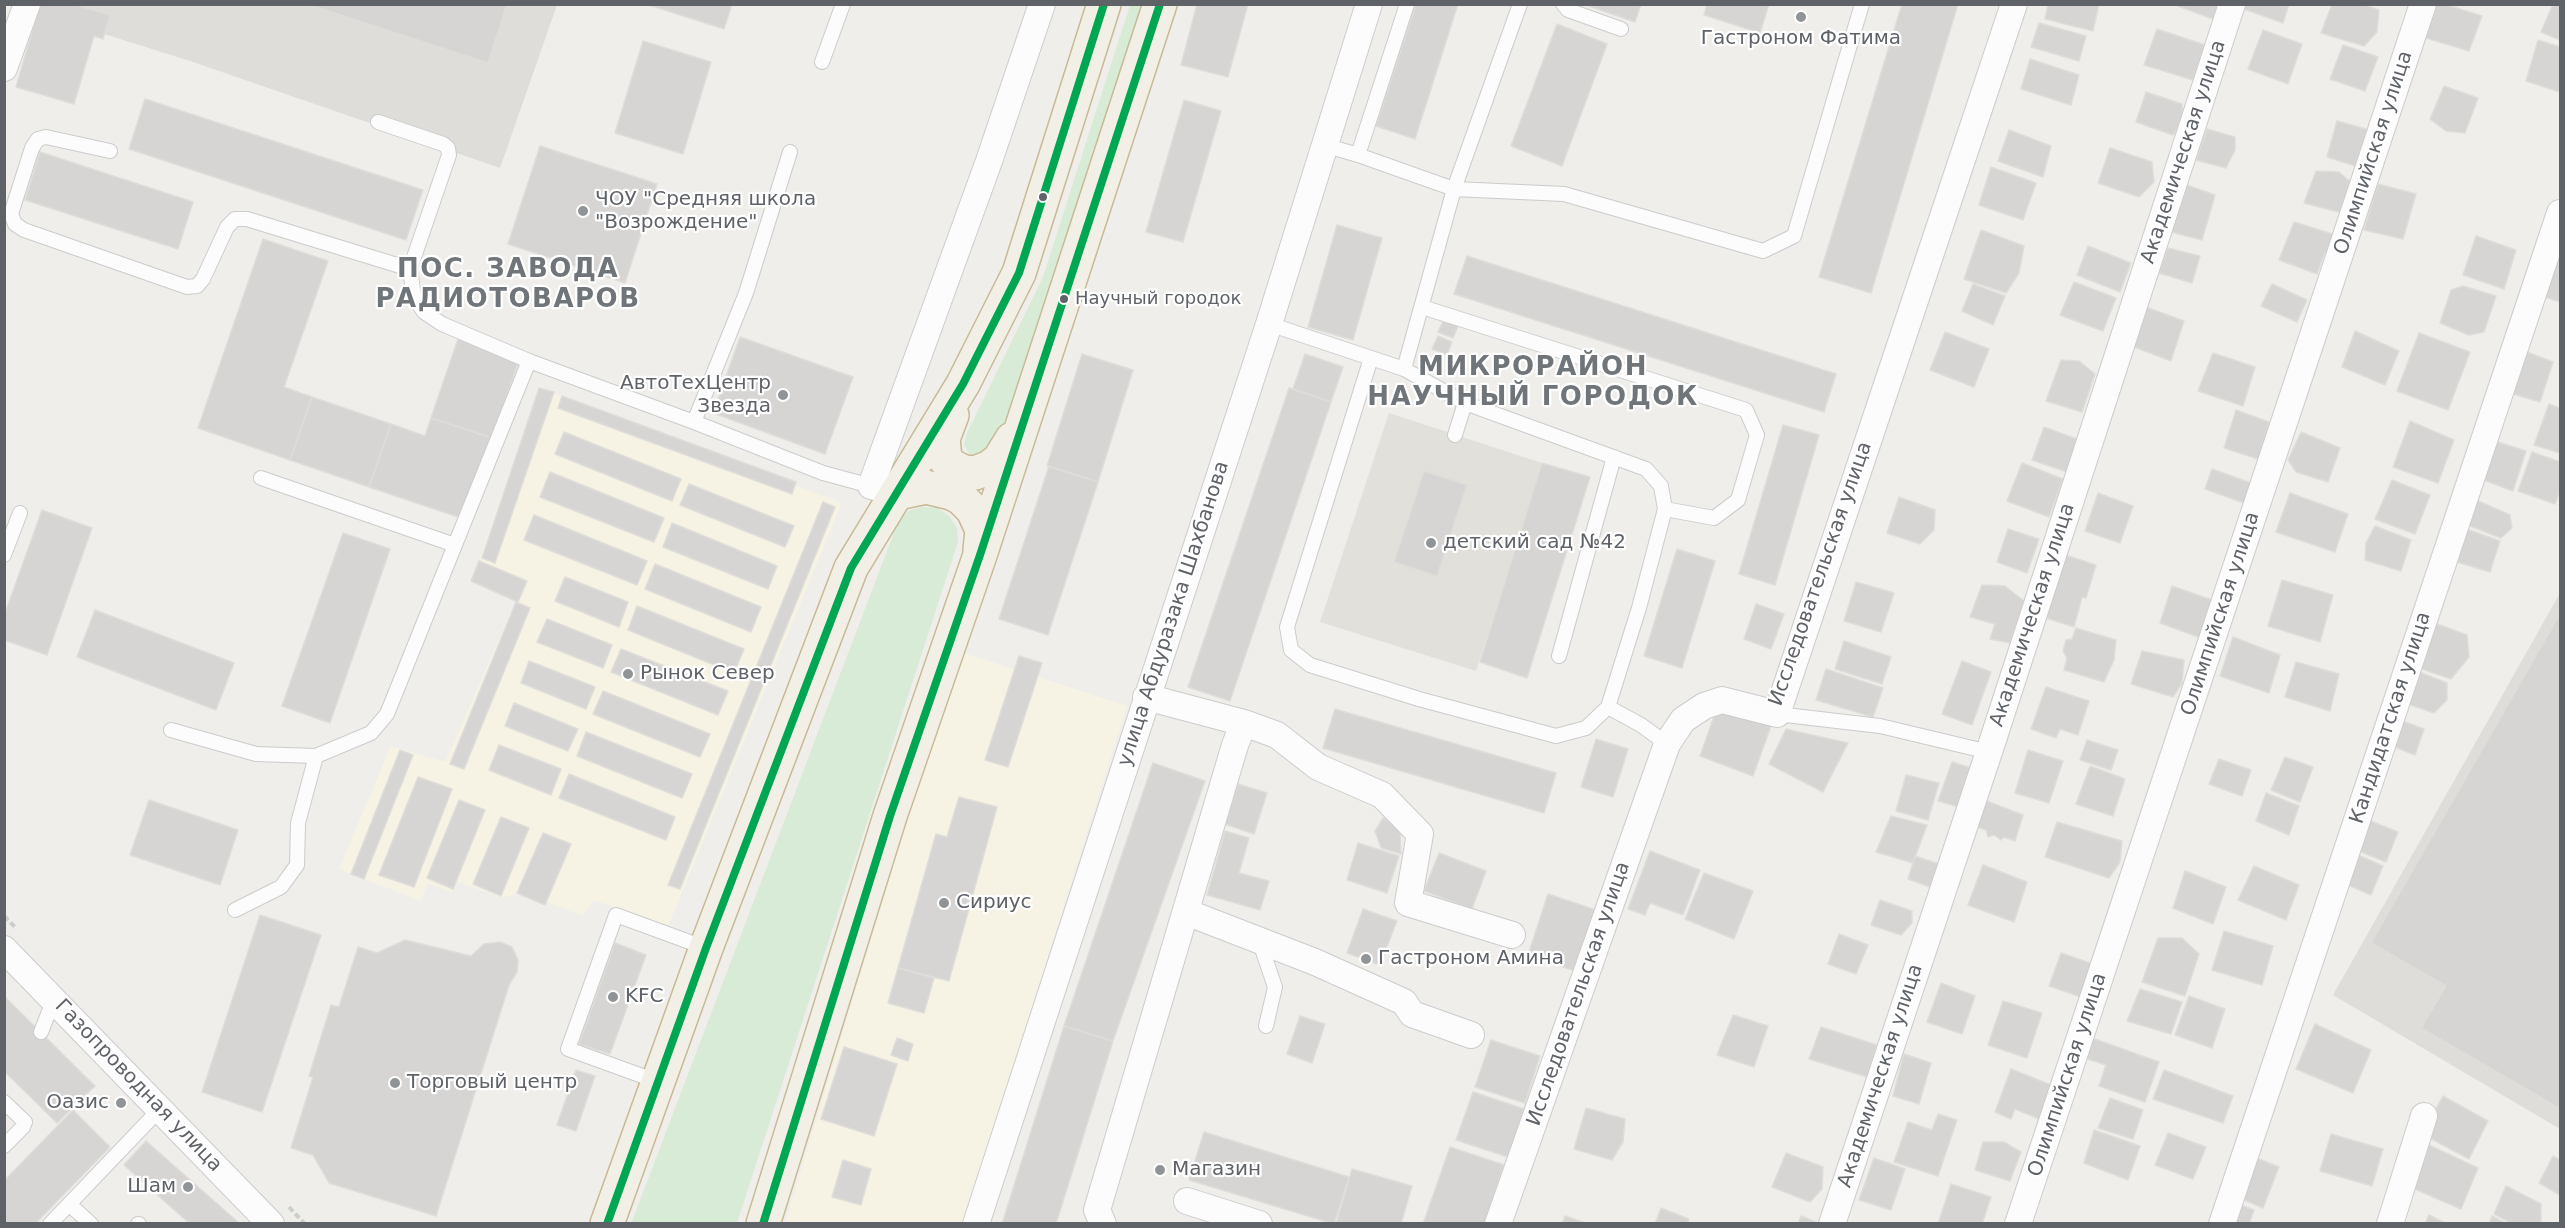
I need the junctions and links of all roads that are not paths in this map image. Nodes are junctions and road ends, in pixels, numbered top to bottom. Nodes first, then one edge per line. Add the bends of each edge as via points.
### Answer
1 (27, 4) edge
2 (843, 4) edge
3 (1042, 4) edge
4 (1104, 4) edge
5 (1160, 4) edge
6 (1370, 4) edge
7 (1407, 4) edge
8 (1520, 4) edge
9 (1563, 4) edge
10 (1862, 4) edge
11 (2014, 4) edge
12 (2232, 4) edge
13 (2423, 4) edge
14 (1621, 29) dead end
15 (822, 62) dead end
16 (4, 68) edge
17 (378, 122) dead end
18 (1324, 145) junction
19 (110, 151) dead end
20 (790, 152) dead end
21 (1358, 155) junction
22 (1454, 189) junction
23 (2560, 213) edge
24 (410, 269) junction
25 (1422, 307) junction
26 (1269, 324) junction
27 (1371, 358) junction
28 (529, 361) junction
29 (1404, 369) junction
30 (963, 384) junction
31 (1466, 403) junction
32 (1024, 419) junction
33 (694, 422) junction
34 (1455, 435) dead end
35 (1614, 457) junction
36 (261, 478) dead end
37 (884, 489) junction
38 (1665, 509) junction
39 (20, 513) dead end
40 (455, 545) junction
41 (5, 551) edge
42 (980, 555) junction
43 (1559, 656) dead end
44 (1146, 697) junction
45 (1608, 707) junction
46 (1777, 714) junction
47 (1244, 723) junction
48 (171, 730) dead end
49 (1666, 744) junction
50 (1989, 752) junction
51 (316, 756) junction
52 (235, 910) dead end
53 (1186, 912) junction
54 (1512, 935) dead end
55 (1259, 940) junction
56 (706, 948) junction
57 (4, 949) edge
58 (54, 999) junction
59 (1266, 1026) dead end
60 (41, 1032) dead end
61 (1471, 1035) dead end
62 (659, 1083) junction
63 (4, 1102) edge
64 (159, 1110) junction
65 (2424, 1116) dead end
66 (4, 1146) edge
67 (1187, 1201) dead end
68 (69, 1204) junction
69 (607, 1217) edge
70 (1218, 1217) edge
71 (50, 1224) edge
72 (91, 1224) edge
73 (271, 1224) edge
74 (763, 1224) edge
75 (976, 1224) edge
76 (1103, 1224) edge
77 (1259, 1224) edge
78 (1498, 1224) edge
79 (1832, 1224) edge
80 (2018, 1224) edge
81 (2222, 1224) edge
82 (2390, 1224) edge

1 - 16 street
2 - 15 lane
3 - 37 street
4 - 30 highway via 1019,273
5 - 32 highway
6 - 18 street, улица Абдуразака Шахбанова
7 - 21 lane
8 - 22 lane
9 - 14 lane via 1568,10
10 - 22 lane via 1794,236 1762,251 1564,194
11 - 46 street, Исследовательская улица
12 - 50 street, Академическая улица
13 - 80 street, Олимпийская улица
17 - 24 lane via 448,148
18 - 21 lane
18 - 26 street, улица Абдуразака Шахбанова
19 - 24 lane via 46,137 38,139 11,213 15,224 187,287 196,286 203,279 227,227 236,219 247,219
20 - 33 lane via 746,293
21 - 22 lane
22 - 25 lane
23 - 81 street, Кандидатская улица
24 - 28 lane via 414,297 424,312 442,324
25 - 29 lane
25 - 38 lane via 1746,410 1757,435 1738,500 1714,518
26 - 27 lane
26 - 44 street, улица Абдуразака Шахбанова
27 - 29 lane
27 - 45 lane via 1287,627 1291,650 1311,665 1556,736 1586,728
28 - 33 lane
28 - 40 lane
29 - 31 lane
30 - 32 highway via 944,439 945,459 952,466 975,473 988,468 999,460
30 - 37 highway
31 - 34 lane
31 - 35 lane
32 - 42 highway
33 - 37 lane via 823,473
35 - 38 lane via 1646,469 1661,486
35 - 43 lane
36 - 40 lane
37 - 42 highway via 933,488 961,498 973,510 982,530
37 - 56 highway
38 - 45 lane
39 - 41 lane
40 - 51 lane via 387,714 371,733
42 - 74 highway via 890,816
44 - 47 street
44 - 75 street, улица Абдуразака Шахбанова
45 - 49 lane
46 - 49 street, Исследовательская улица via 1722,700 1704,705 1683,720
46 - 50 lane via 1880,726
47 - 53 street
47 - 54 street via 1277,735 1318,767 1383,795 1420,834 1408,903
48 - 51 lane via 256,754
49 - 78 street, Исследовательская улица
50 - 79 street, Академическая улица
51 - 52 lane via 298,823 297,865 281,887
53 - 55 street
53 - 76 street via 1097,1210
55 - 59 lane via 1275,987
55 - 61 street via 1404,1002 1412,1014
56 - 62 highway
56 - 62 lane via 616,915 568,1049
57 - 58 street, Газопроводная улица
58 - 60 lane
58 - 64 street, Газопроводная улица
62 - 69 highway
63 - 66 lane via 25,1122
64 - 68 lane
64 - 73 street, Газопроводная улица
65 - 82 street
67 - 70 street
68 - 71 lane
68 - 72 lane
70 - 77 street

